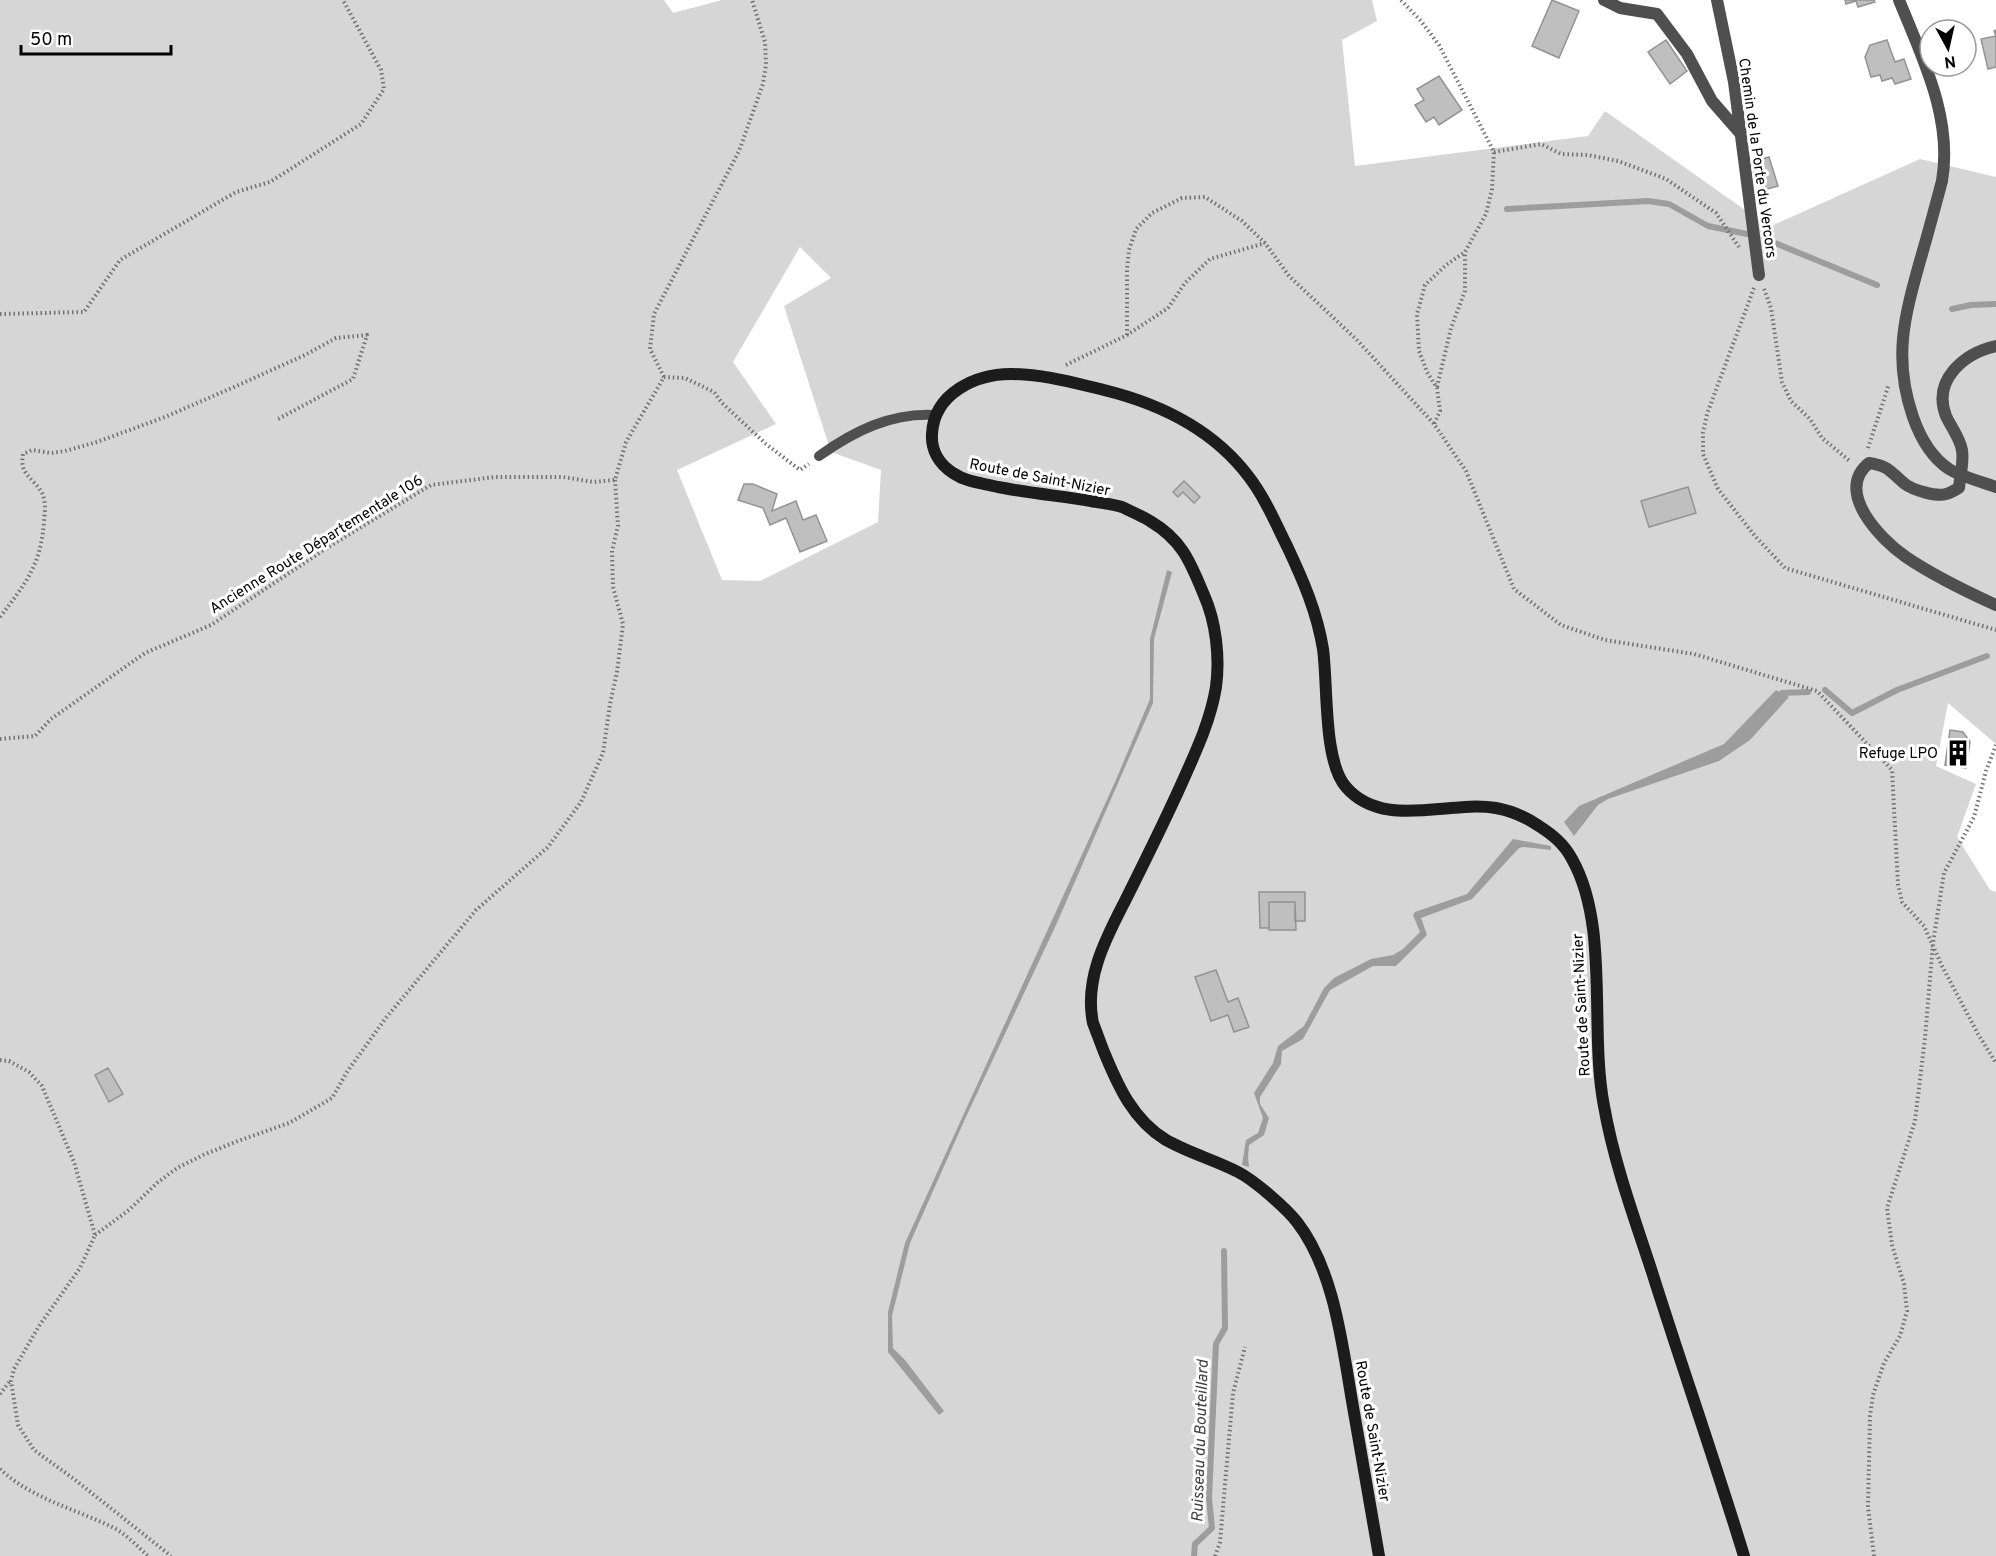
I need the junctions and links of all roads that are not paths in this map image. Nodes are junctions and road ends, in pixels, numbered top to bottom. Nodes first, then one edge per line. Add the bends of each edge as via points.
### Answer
1 (1604, 0) edge
2 (1717, 0) edge
3 (1899, 0) edge
4 (1740, 133) junction
5 (1759, 275) road end
6 (1996, 346) edge
7 (936, 415) junction
8 (819, 456) dead end
9 (1960, 473) junction
10 (1996, 487) edge
11 (1996, 605) edge
12 (1379, 1556) edge
13 (1744, 1556) edge

1 - 4 street via 1620,8 1657,14 1687,54 1712,101
2 - 4 street, Chemin de la Porte du Vercors
3 - 9 street via 1928,70 1945,156 1942,181 1906,313 1902,371 1920,437 1950,470
4 - 5 street, Chemin de la Porte du Vercors
6 - 9 street via 1965,358 1953,369 1944,387 1942,403 1962,450
7 - 8 lane via 917,414 868,427
7 - 12 main road, Route de Saint-Nizier via 932,446 941,463 957,476 1024,492 1125,508 1156,524 1183,547 1209,604 1216,643 1216,687 1203,734 1177,795 1094,971 1094,1025 1117,1085 1140,1119 1167,1140 1247,1176 1296,1221 1322,1266 1341,1333
7 - 13 main road, Route de Saint-Nizier via 950,394 994,375 1041,376 1125,395 1183,418 1209,436 1249,477 1269,509 1313,605 1324,660 1333,762 1340,780 1370,803 1395,810 1470,806 1521,815 1555,836 1566,848 1587,896 1597,982 1598,1064 1611,1138
9 - 10 street
9 - 11 street via 1959,488 1938,495 1906,485 1895,473 1869,463 1862,469 1856,486 1857,500 1881,534 1904,556

